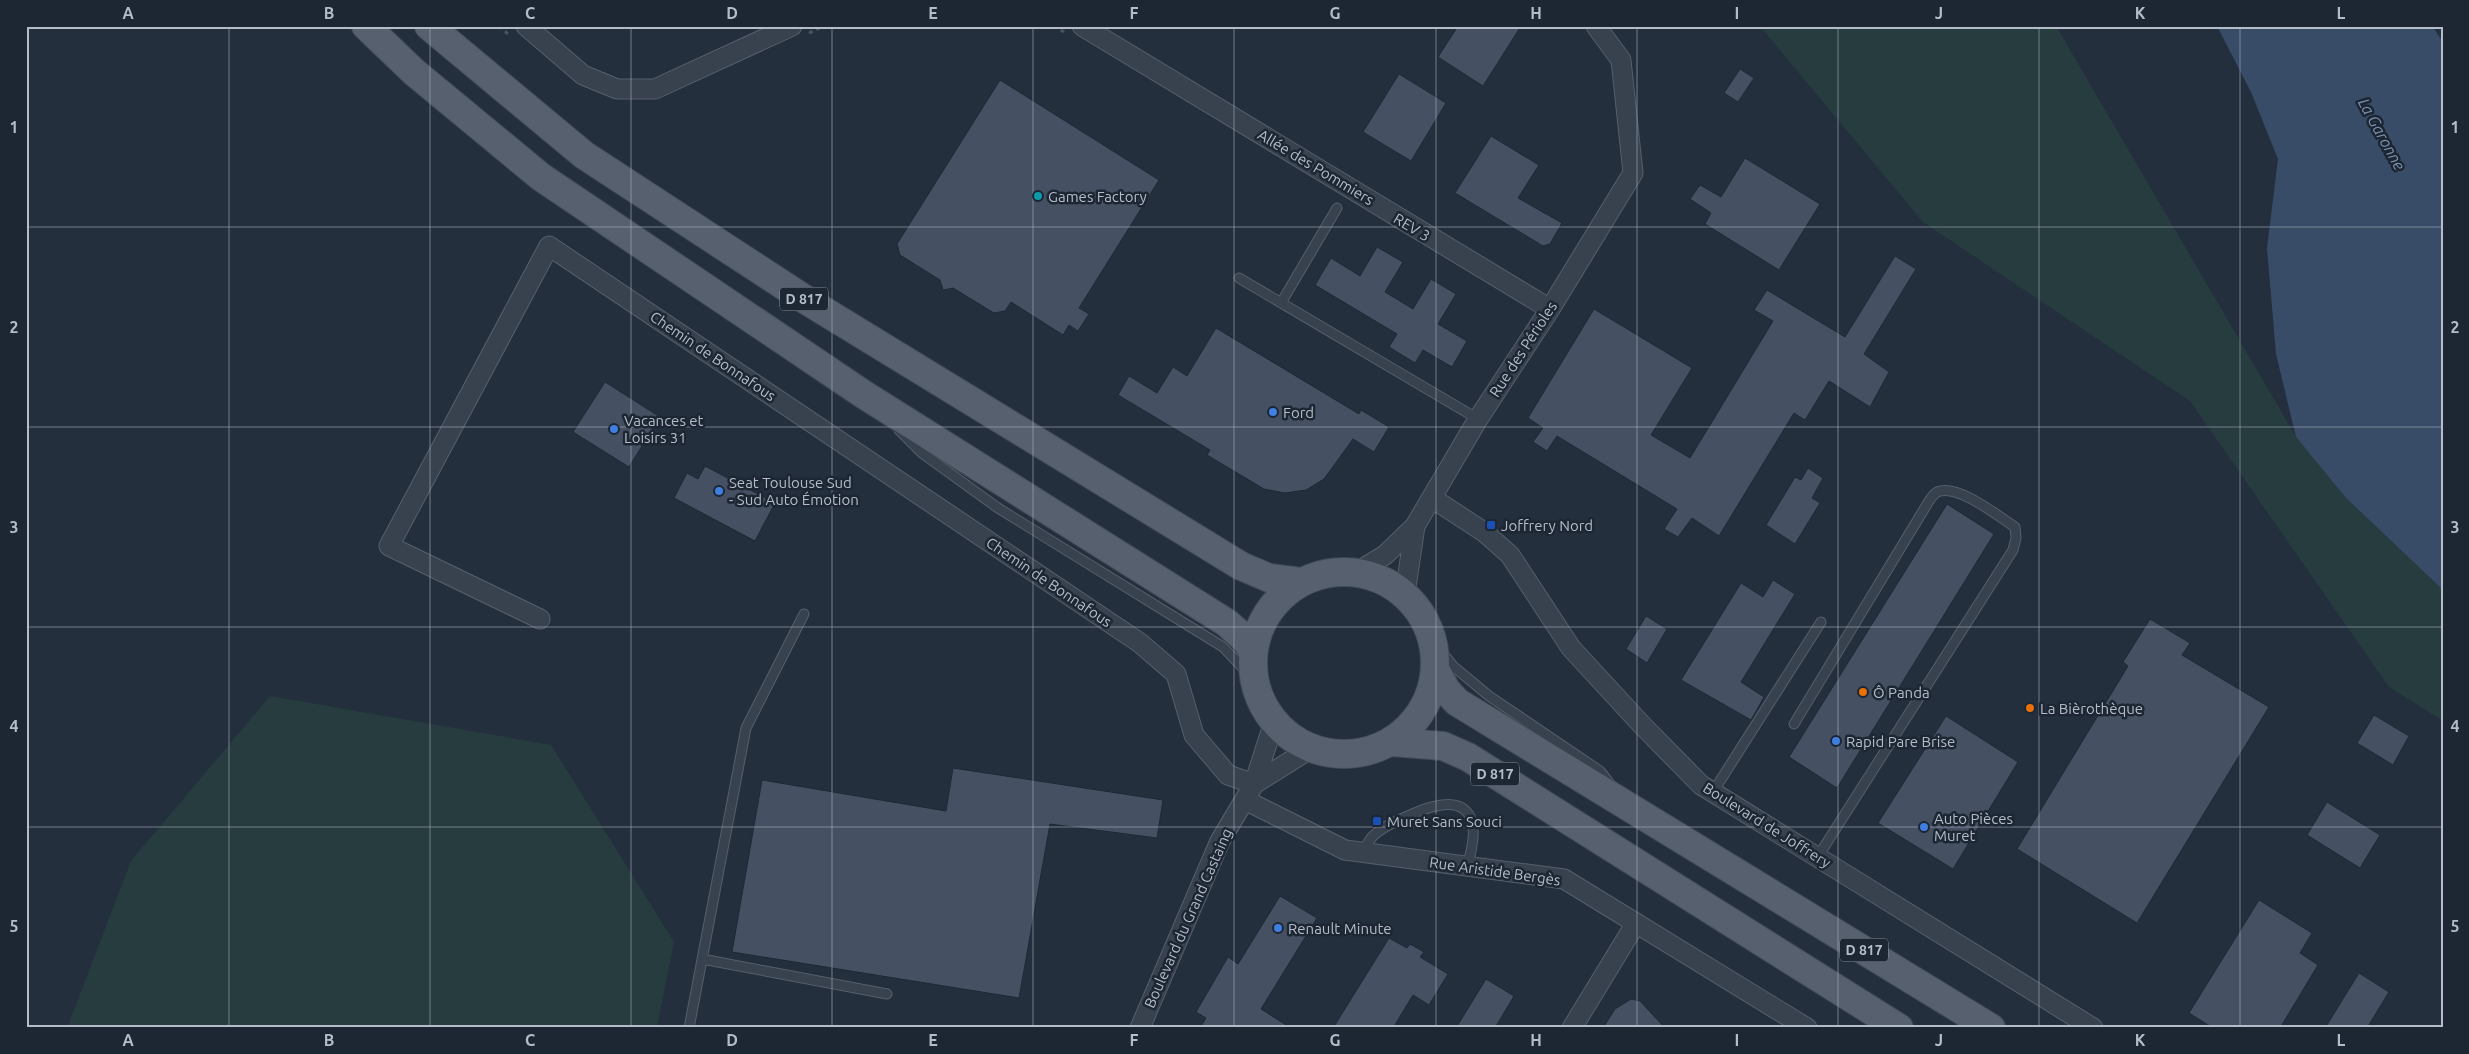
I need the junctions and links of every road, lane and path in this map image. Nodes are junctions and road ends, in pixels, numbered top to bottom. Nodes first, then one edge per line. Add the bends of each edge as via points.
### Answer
1 (366, 26) edge
2 (429, 26) edge
3 (526, 26) edge
4 (792, 26) edge
5 (1054, 26) edge
6 (1596, 26) edge
7 (1076, 31) edge
8 (1337, 208) dead end
9 (1239, 278) dead end
10 (1281, 303) junction
11 (1550, 309) junction
12 (863, 394) junction
13 (1478, 419) junction
14 (1432, 498) junction
15 (1415, 526) junction
16 (1357, 572) junction
17 (1301, 582) junction
18 (1404, 594) junction
19 (804, 614) dead end
20 (540, 619) dead end
21 (1821, 622) dead end
22 (1433, 642) junction
23 (1253, 652) junction
24 (1436, 671) junction
25 (1256, 686) junction
26 (1274, 722) junction
27 (1794, 724) dead end
28 (1392, 742) junction
29 (1310, 749) junction
30 (1249, 792) junction
31 (1713, 792) junction
32 (1628, 806) junction
33 (1362, 852) junction
34 (1817, 858) junction
35 (1467, 866) junction
36 (1636, 923) junction
37 (702, 959) junction
38 (887, 994) dead end
39 (689, 1028) edge
40 (1140, 1028) edge
41 (1572, 1028) edge
42 (1807, 1028) edge
43 (1899, 1028) edge
44 (1991, 1028) edge
45 (2093, 1028) edge

1 - 12 main road via 414,72 541,177
2 - 17 main road, D 817 via 584,154 806,300 1241,566 1268,578
3 - 4 street via 583,75 618,89 627,89 655,88
5 - 7 path
6 - 11 street, Rue des Périoles via 1621,60 1633,173
7 - 11 street, Allée des Pommiers
8 - 10 lane
9 - 10 lane
10 - 13 lane
11 - 13 street, Rue des Périoles
12 - 23 main road via 1227,623 1246,640
12 - 25 lane via 922,454 998,508 1223,647
13 - 14 street, Rue des Périoles
14 - 15 street, Rue des Périoles
14 - 31 street, Boulevard de Joffrery via 1484,532 1510,555 1571,648 1701,785
15 - 16 street, Rue des Périoles via 1385,555
15 - 18 street, Rue des Périoles
16 - 17 main road via 1319,575
16 - 18 main road via 1374,576
17 - 23 main road via 1283,595 1269,612
18 - 22 main road via 1422,615
19 - 37 lane via 746,728
20 - 30 street, Chemin de Bonnafous via 389,546 549,246 1140,643 1176,674 1194,735 1228,775
21 - 31 lane
22 - 24 main road
22 - 32 lane via 1453,666 1489,696 1600,771
23 - 25 main road
24 - 28 main road via 1429,699 1414,723
24 - 32 main road, D 817 via 1446,690 1458,702
25 - 26 main road
26 - 29 main road via 1290,738
26 - 30 street, Boulevard du Grand Castaing
27 - 34 lane via 1937,492 1951,491 1966,496 2015,527 2013,550
28 - 29 main road via 1366,753 1338,755
28 - 43 main road, D 817 via 1443,746 1468,757
29 - 30 street, Boulevard du Grand Castaing
30 - 33 street, Rue Aristide Bergès via 1346,850
30 - 40 street, Boulevard du Grand Castaing via 1220,841
31 - 34 street, Boulevard de Joffrery
32 - 44 main road, D 817
33 - 35 street, Rue Aristide Bergès
33 - 35 lane via 1372,837 1386,826 1422,810 1449,804 1466,809 1473,821 1475,842
34 - 45 street, Boulevard de Joffrery
35 - 36 street, Rue Aristide Bergès via 1564,879
36 - 41 street
36 - 42 street, Rue Aristide Bergès
37 - 38 lane
37 - 39 lane

